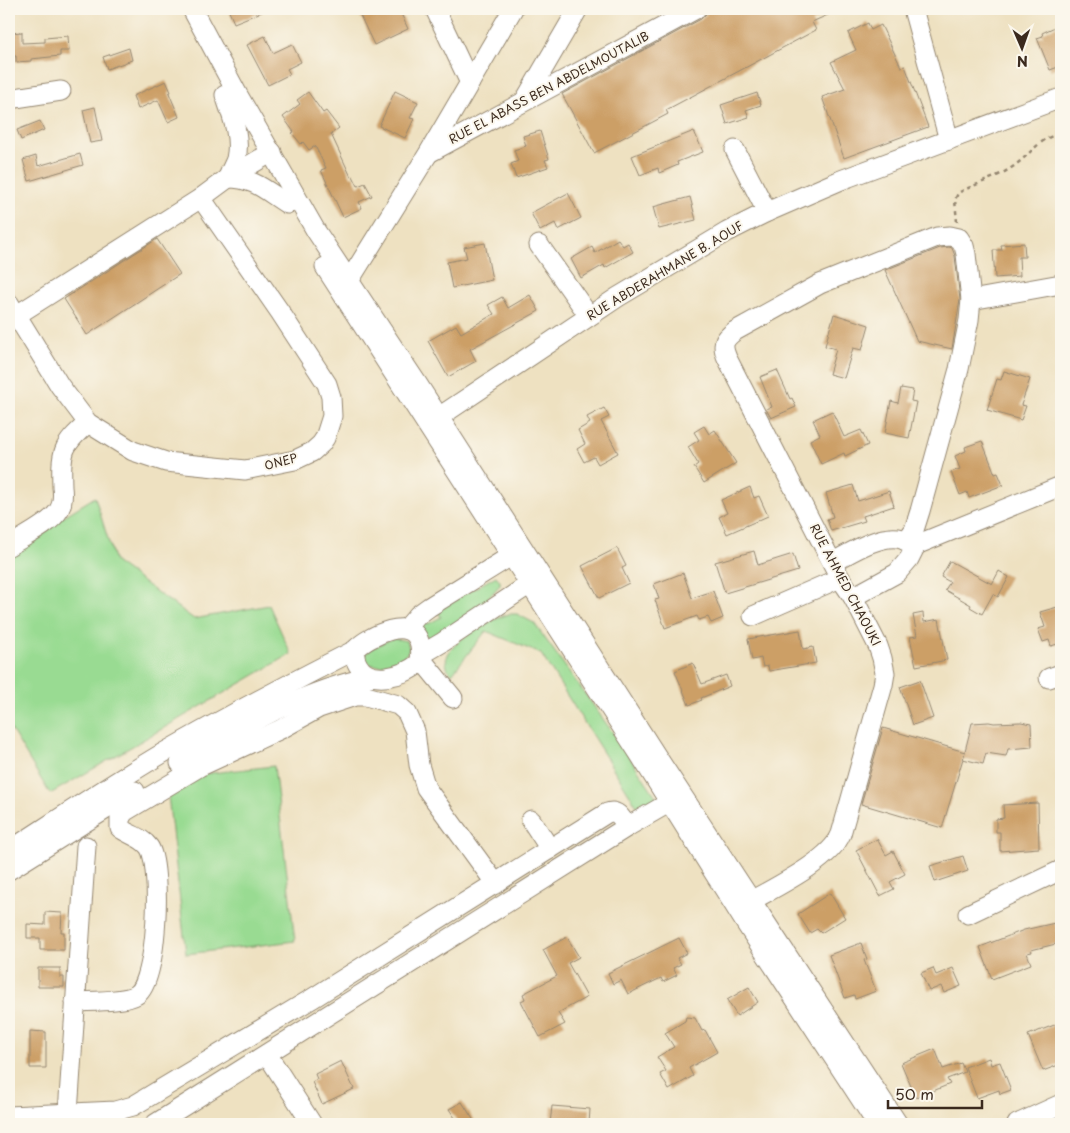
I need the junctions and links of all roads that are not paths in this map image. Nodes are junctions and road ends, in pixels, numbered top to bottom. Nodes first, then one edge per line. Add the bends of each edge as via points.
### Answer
1 (181, 9) edge
2 (192, 9) edge
3 (435, 9) edge
4 (513, 9) edge
5 (578, 9) edge
6 (696, 9) edge
7 (913, 9) edge
8 (470, 83) junction
9 (61, 91) dead end
10 (225, 95) junction
11 (1061, 98) edge
12 (9, 99) edge
13 (524, 102) junction
14 (949, 140) junction
15 (735, 150) dead end
16 (428, 154) junction
17 (267, 155) junction
18 (228, 178) junction
19 (201, 198) junction
20 (288, 204) junction
21 (767, 212) junction
22 (539, 245) dead end
23 (1061, 284) edge
24 (344, 285) junction
25 (970, 300) junction
26 (11, 313) edge
27 (589, 316) junction
28 (433, 421) junction
29 (88, 423) junction
30 (1061, 486) edge
31 (911, 543) junction
32 (9, 546) edge
33 (517, 552) junction
34 (836, 570) junction
35 (536, 581) junction
36 (853, 597) junction
37 (753, 616) dead end
38 (406, 629) junction
39 (355, 650) junction
40 (421, 657) junction
41 (371, 677) junction
42 (453, 698) dead end
43 (676, 799) junction
44 (532, 820) dead end
45 (628, 827) junction
46 (86, 846) dead end
47 (550, 849) junction
48 (9, 851) edge
49 (9, 870) edge
50 (1061, 870) edge
51 (496, 884) junction
52 (744, 905) junction
53 (968, 914) dead end
54 (75, 1002) junction
55 (267, 1054) junction
56 (1061, 1104) edge
57 (68, 1113) junction
58 (9, 1116) edge
59 (895, 1123) edge
60 (155, 1124) edge
61 (312, 1124) edge
62 (877, 1124) edge
63 (1017, 1124) edge

1 - 10 street
2 - 17 street
3 - 8 street
4 - 8 street
5 - 13 street
6 - 13 street, RUE EL ABASS BEN ABDELMOUTALIB
7 - 14 street
8 - 16 street
9 - 12 street
10 - 17 street
10 - 18 street via 235,124 237,144 236,159
11 - 14 street, RUE ABDERAHMANE B. AOUF
13 - 16 street, RUE EL ABASS BEN ABDELMOUTALIB
14 - 21 street, RUE ABDERAHMANE B. AOUF via 841,180
15 - 21 street
16 - 24 street
17 - 18 street
17 - 20 street
17 - 24 street via 316,231
18 - 19 street
18 - 20 street via 255,182
19 - 26 street
19 - 29 street, ONEP via 327,384 332,416 325,438 312,452 295,460 245,470 152,458
20 - 24 street
21 - 27 street, RUE ABDERAHMANE B. AOUF via 704,245
22 - 27 street
23 - 25 street
24 - 28 street
25 - 31 street via 959,369
25 - 34 street, RUE AHMED CHAOUKI via 964,246 959,238 937,237 820,284 728,336 723,343 724,351
26 - 29 street, ONEP
27 - 28 street, RUE ABDERAHMANE B. AOUF
28 - 33 street
29 - 32 street via 72,438 63,453 63,496 59,510
30 - 31 street
31 - 34 street via 898,538 880,540 865,546
31 - 36 street via 909,559 897,573
33 - 35 street
33 - 38 street via 429,607
34 - 36 street, RUE AHMED CHAOUKI
34 - 37 street
35 - 40 street
35 - 43 street
36 - 52 street, RUE AHMED CHAOUKI via 881,653 884,677 841,834 821,858
38 - 39 street via 383,633
38 - 40 street via 418,640
39 - 41 street via 358,667
39 - 48 street via 164,753
40 - 41 street via 418,664 406,672
40 - 42 street
41 - 49 street via 354,680 278,708 171,768
43 - 45 street
43 - 52 street
44 - 47 street
45 - 47 street via 617,813 611,812
45 - 55 street
46 - 54 street
47 - 51 street
50 - 53 street
51 - 54 street via 424,784 415,731 406,713 388,701 355,696 319,708 199,767 124,812 120,828 149,846 154,858 157,903 154,956 138,995
51 - 57 street via 133,1106 115,1111
52 - 59 street
52 - 62 street
54 - 57 street
55 - 60 street
55 - 61 street
56 - 63 street
57 - 58 street

